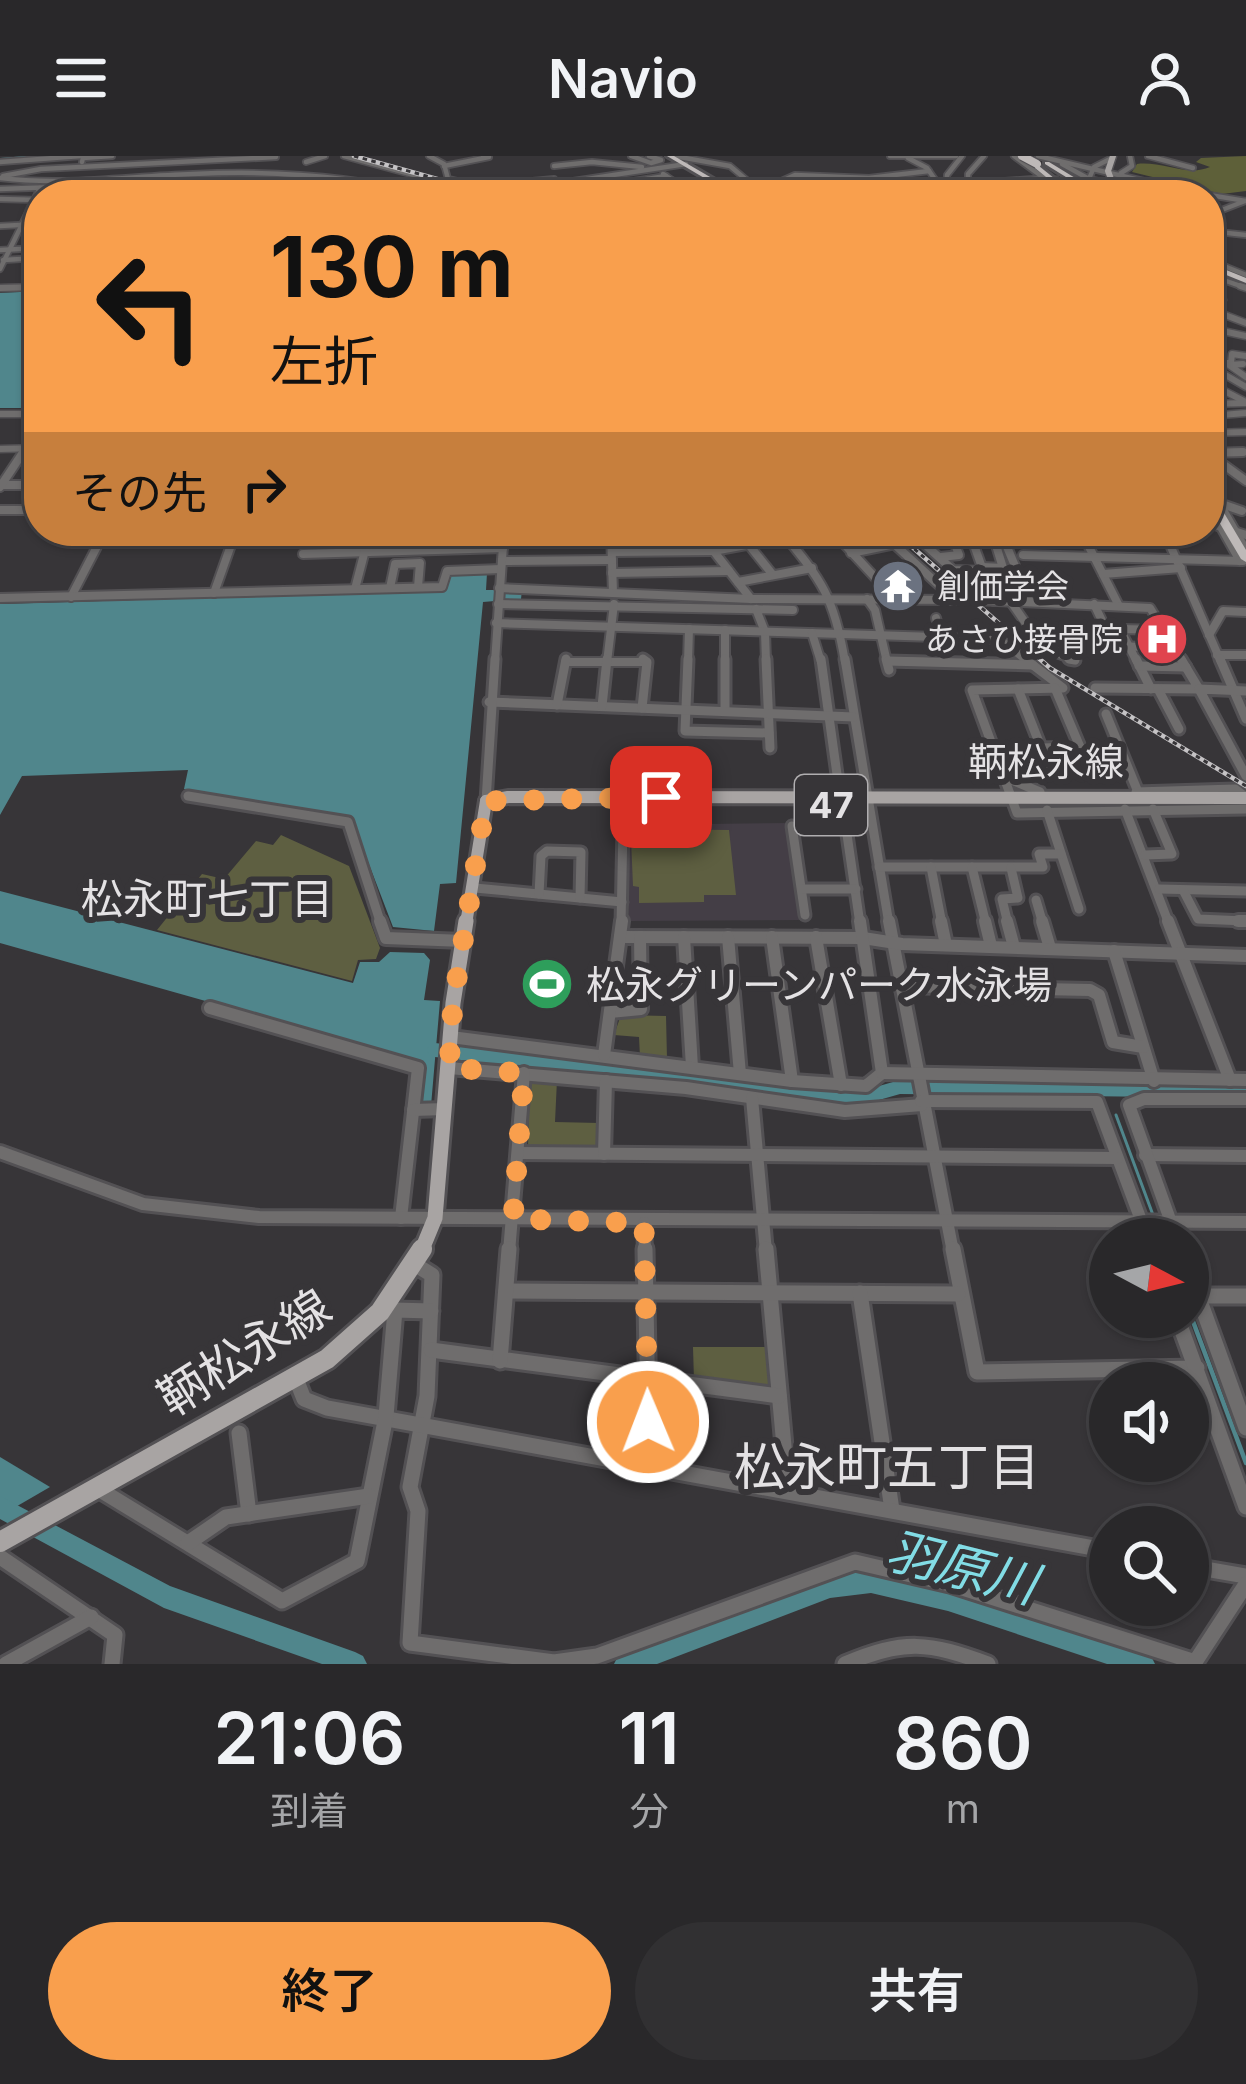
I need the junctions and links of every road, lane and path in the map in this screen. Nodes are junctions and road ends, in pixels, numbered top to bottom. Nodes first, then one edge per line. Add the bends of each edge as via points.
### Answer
1 (81, 156) edge
2 (112, 156) edge
3 (137, 156) edge
4 (325, 156) edge
5 (429, 156) edge
6 (483, 156) edge
7 (556, 156) edge
8 (574, 156) edge
9 (631, 156) edge
10 (640, 156) edge
11 (649, 156) edge
12 (671, 156) edge
13 (890, 156) edge
14 (959, 156) edge
15 (984, 156) edge
16 (1130, 156) edge
17 (1148, 156) edge
18 (250, 157) edge
19 (276, 157) edge
20 (347, 157) edge
21 (737, 157) edge
22 (913, 157) edge
23 (1112, 157) edge
24 (221, 158) edge
25 (1019, 158) edge
26 (165, 159) edge
27 (192, 159) edge
28 (695, 159) edge
29 (942, 159) edge
30 (1039, 160) edge
31 (305, 162) edge
32 (333, 162) dead end
33 (52, 163) edge
34 (582, 163) junction
35 (0, 164) edge
36 (136, 164) junction
37 (1062, 164) junction
38 (107, 166) junction
39 (445, 166) junction
40 (554, 166) junction
41 (80, 167) junction
42 (654, 167) junction
43 (388, 168) junction
44 (1093, 168) junction
45 (1192, 168) dead end
46 (927, 169) junction
47 (1108, 171) junction
48 (248, 172) junction
49 (1120, 173) junction
50 (218, 174) junction
51 (367, 175) junction
52 (189, 176) junction
53 (666, 176) junction
54 (0, 177) edge
55 (597, 177) junction
56 (131, 178) junction
57 (779, 178) junction
58 (1044, 178) junction
59 (648, 179) joint
60 (1089, 179) junction
61 (75, 180) edge
62 (101, 180) joint
63 (136, 180) edge
64 (178, 180) edge
65 (267, 180) edge
66 (278, 180) edge
67 (383, 180) edge
68 (431, 180) edge
69 (452, 180) edge
70 (548, 180) edge
71 (579, 180) edge
72 (600, 180) edge
73 (641, 180) edge
74 (672, 180) edge
75 (718, 180) edge
76 (746, 180) edge
77 (777, 180) edge
78 (784, 180) edge
79 (935, 180) edge
80 (968, 180) edge
81 (1018, 180) edge
82 (1047, 180) tunnel mouth
83 (1066, 180) tunnel mouth
84 (1074, 180) edge
85 (1093, 180) edge
86 (1112, 180) edge
87 (1146, 180) edge
88 (1224, 198) edge
89 (1224, 204) edge
90 (1230, 207) junction
91 (1224, 209) edge
92 (1246, 211) edge
93 (24, 220) edge
94 (22, 224) junction
95 (0, 226) edge
96 (24, 249) edge
97 (0, 250) edge
98 (9, 250) junction
99 (2, 263) edge
100 (1244, 360) edge
101 (1246, 377) edge
102 (24, 451) edge
103 (1243, 452) dead end
104 (1224, 453) edge
105 (0, 486) edge
106 (1238, 544) edge
107 (97, 546) edge
108 (231, 546) edge
109 (366, 546) edge
110 (612, 546) edge
111 (670, 546) edge
112 (710, 546) edge
113 (750, 546) edge
114 (792, 546) edge
115 (844, 546) edge
116 (885, 546) edge
117 (897, 546) edge
118 (927, 546) edge
119 (955, 546) edge
120 (975, 546) edge
121 (996, 546) edge
122 (1007, 546) edge
123 (1088, 546) edge
124 (1171, 546) edge
125 (503, 548) joint
126 (365, 552) junction
127 (851, 553) junction
128 (303, 554) dead end
129 (978, 555) junction
130 (999, 555) junction
131 (1023, 555) dead end
132 (612, 556) junction
133 (939, 557) junction
134 (1176, 557) junction
135 (1094, 558) junction
136 (501, 565) junction
137 (812, 568) junction
138 (1181, 568) junction
139 (983, 569) junction
140 (729, 572) junction
141 (612, 573) junction
142 (1103, 574) junction
143 (773, 575) junction
144 (738, 582) junction
145 (418, 587) junction
146 (391, 588) junction
147 (355, 589) junction
148 (214, 593) junction
149 (71, 596) junction
150 (499, 596) junction
151 (0, 598) edge
152 (613, 599) junction
153 (895, 599) junction
154 (930, 599) junction
155 (954, 599) junction
156 (994, 601) junction
157 (1030, 602) junction
158 (869, 603) junction
159 (753, 604) junction
160 (834, 604) junction
161 (1013, 604) junction
162 (1094, 605) junction
163 (1119, 606) junction
164 (793, 610) dead end
165 (1246, 612) edge
166 (936, 618) dead end
167 (496, 623) junction
168 (611, 627) junction
169 (689, 629) junction
170 (725, 630) junction
171 (1166, 630) junction
172 (765, 632) junction
173 (812, 633) junction
174 (841, 634) junction
175 (881, 635) junction
176 (1209, 635) junction
177 (940, 638) junction
178 (1130, 646) junction
179 (1175, 648) junction
180 (1217, 655) junction
181 (1246, 656) edge
182 (608, 658) junction
183 (1075, 660) dead end
184 (981, 663) junction
185 (1033, 665) junction
186 (1139, 666) junction
187 (1186, 667) junction
188 (1018, 688) junction
189 (1055, 688) junction
190 (1095, 688) dead end
191 (989, 689) junction
192 (1154, 689) junction
193 (1199, 689) junction
194 (1232, 690) junction
195 (1246, 691) edge
196 (489, 702) junction
197 (557, 705) junction
198 (602, 706) junction
199 (642, 708) junction
200 (686, 710) junction
201 (725, 711) junction
202 (768, 712) junction
203 (1106, 714) dead end
204 (829, 715) junction
205 (854, 717) junction
206 (1246, 719) edge
207 (1179, 729) dead end
208 (769, 733) junction
209 (770, 748) dead end
210 (1042, 748) junction
211 (1000, 771) junction
212 (1246, 776) edge
213 (1138, 792) junction
214 (188, 796) dead end
215 (840, 796) junction
216 (486, 801) junction
217 (867, 801) junction
218 (1011, 801) junction
219 (1246, 802) edge
220 (1126, 809) junction
221 (1153, 809) junction
222 (1048, 810) junction
223 (844, 814) dead end
224 (792, 826) dead end
225 (623, 827) dead end
226 (1061, 854) junction
227 (1145, 855) junction
228 (879, 867) junction
229 (932, 867) junction
230 (972, 867) junction
231 (1011, 868) junction
232 (475, 888) junction
233 (802, 889) junction
234 (856, 889) junction
235 (1160, 889) junction
236 (1183, 890) junction
237 (1246, 892) edge
238 (539, 894) junction
239 (580, 898) junction
240 (1036, 900) dead end
241 (622, 902) junction
242 (1079, 909) dead end
243 (805, 915) dead end
244 (1246, 921) edge
245 (620, 937) junction
246 (640, 937) junction
247 (684, 937) junction
248 (728, 937) junction
249 (772, 937) junction
250 (816, 937) junction
251 (863, 938) junction
252 (892, 940) junction
253 (464, 941) junction
254 (946, 945) junction
255 (991, 946) junction
256 (1014, 947) junction
257 (1050, 948) junction
258 (1114, 951) junction
259 (1182, 953) junction
260 (1245, 959) edge
261 (899, 986) junction
262 (210, 1008) dead end
263 (610, 1012) junction
264 (1143, 1047) junction
265 (450, 1054) junction
266 (604, 1054) junction
267 (692, 1067) junction
268 (524, 1073) junction
269 (882, 1073) junction
270 (740, 1074) junction
271 (918, 1077) junction
272 (1230, 1080) junction
273 (606, 1081) junction
274 (1154, 1081) junction
275 (1246, 1081) edge
276 (792, 1082) junction
277 (841, 1085) junction
278 (752, 1098) junction
279 (1246, 1099) edge
280 (921, 1101) junction
281 (427, 1109) junction
282 (0, 1152) edge
283 (518, 1153) junction
284 (757, 1153) junction
285 (604, 1154) junction
286 (1145, 1155) junction
287 (932, 1156) junction
288 (1246, 1156) edge
289 (1117, 1158) junction
290 (401, 1218) junction
291 (435, 1218) junction
292 (1153, 1218) edge
293 (1155, 1218) edge
294 (513, 1219) junction
295 (1089, 1222) edge
296 (1209, 1222) edge
297 (1246, 1222) edge
298 (644, 1223) junction
299 (762, 1223) junction
300 (944, 1224) junction
301 (416, 1265) junction
302 (506, 1291) junction
303 (646, 1292) junction
304 (770, 1292) junction
305 (860, 1293) junction
306 (958, 1294) junction
307 (1209, 1296) edge
308 (1246, 1296) edge
309 (431, 1311) junction
310 (1209, 1324) edge
311 (430, 1350) junction
312 (500, 1361) junction
313 (1089, 1370) edge
314 (296, 1379) junction
315 (647, 1380) junction
316 (779, 1396) junction
317 (1209, 1402) edge
318 (386, 1416) junction
319 (420, 1422) junction
320 (1246, 1428) edge
321 (239, 1432) dead end
322 (649, 1464) junction
323 (788, 1490) junction
324 (91, 1491) junction
325 (369, 1496) junction
326 (1246, 1507) edge
327 (892, 1510) junction
328 (249, 1514) junction
329 (0, 1542) edge
330 (188, 1543) junction
331 (1089, 1547) edge
332 (0, 1557) edge
333 (1209, 1571) edge
334 (1246, 1580) edge
335 (91, 1617) junction
336 (1171, 1661) edge
337 (1195, 1662) edge
338 (6, 1664) edge
339 (112, 1664) edge
340 (845, 1664) edge
341 (988, 1664) edge

1 - 33 street
2 - 41 street via 83,158
3 - 36 street
4 - 31 street
5 - 39 street
6 - 39 street via 489,158
7 - 40 street
8 - 34 street
9 - 42 street
10 - 42 street
11 - 42 street via 662,160
12 - 28 highway
13 - 22 street
14 - 29 street
15 - 80 street
16 - 49 street via 1132,166
17 - 45 street
18 - 19 street
18 - 24 street
18 - 48 street
20 - 32 street
20 - 43 street
21 - 28 street
22 - 29 street
22 - 46 street
23 - 44 street
23 - 47 main road
24 - 27 street
24 - 50 street
25 - 30 highway, bridge
25 - 30 street
25 - 58 street
26 - 27 street
26 - 36 street
27 - 52 street
28 - 42 street
28 - 75 highway
28 - 76 street via 730,166
29 - 46 street
30 - 37 street
30 - 83 highway
30 - 84 highway
31 - 51 street
31 - 66 street
33 - 35 street
33 - 41 street
33 - 54 street
34 - 40 street
34 - 42 street
34 - 55 street
36 - 38 street
36 - 56 street
37 - 44 street
37 - 60 street
38 - 41 street
38 - 62 street
39 - 69 street
40 - 70 street
41 - 61 street
42 - 53 street
42 - 55 street
43 - 51 street
43 - 68 street
44 - 47 street
44 - 60 street
46 - 57 street
46 - 79 street
47 - 49 street
47 - 86 main road
48 - 50 street
48 - 65 street
49 - 87 street
50 - 52 street
51 - 67 street
52 - 64 street
53 - 59 street
53 - 74 street
55 - 71 street
55 - 72 street
56 - 62 street
56 - 63 street
57 - 77 street
57 - 78 street
58 - 81 street
58 - 82 street
59 - 73 street
60 - 85 street
88 - 90 street via 1246,201
89 - 90 street
90 - 91 street
90 - 92 street
93 - 94 street
94 - 95 street
94 - 98 street
96 - 98 street
97 - 98 street
98 - 99 street
100 - 101 street via 1229,365
102 - 105 street
103 - 104 street
106 - 134 street
107 - 149 street
108 - 148 street
109 - 126 street
110 - 132 street
111 - 132 street
112 - 140 street
113 - 143 street
114 - 137 street
115 - 127 street
116 - 127 street
117 - 155 street
118 - 133 street
119 - 133 street via 959,555
120 - 129 street
121 - 130 street
122 - 157 street
123 - 135 street
124 - 134 street
125 - 126 street
125 - 136 street
126 - 128 street
126 - 147 street
127 - 153 street
129 - 130 street
129 - 139 street
130 - 139 street via 1003,568
131 - 135 street
132 - 136 street
132 - 141 street
133 - 139 street via 953,570
134 - 135 street
134 - 138 street
135 - 142 street
136 - 145 street via 447,571 442,586
136 - 150 street
137 - 143 street
137 - 160 street
138 - 142 street
138 - 176 street
139 - 156 street
140 - 141 street
140 - 144 street
141 - 152 street
142 - 163 street
143 - 144 street
144 - 159 street
145 - 146 street
145 - 146 street via 421,563 395,564
146 - 147 street
147 - 148 street
148 - 149 street
149 - 151 street
150 - 152 street
150 - 152 street
150 - 167 street
152 - 159 street
152 - 168 street
153 - 154 street
153 - 158 street
154 - 155 street
154 - 158 street via 933,605
155 - 156 street
156 - 161 street
157 - 161 street
157 - 162 street
158 - 160 street
158 - 175 street
159 - 160 street
159 - 164 street
159 - 172 street
160 - 174 street
161 - 162 street
161 - 183 street via 1032,640 1057,659
162 - 163 street
162 - 178 street via 1114,646
163 - 171 street via 1154,609
165 - 176 street via 1223,611
166 - 177 street
167 - 168 street
167 - 196 street
168 - 169 street
168 - 182 street
169 - 170 street
169 - 200 street
170 - 172 street
170 - 201 street
171 - 178 street via 1120,629
171 - 179 street
172 - 173 street
172 - 202 street
173 - 174 street
173 - 204 street
174 - 175 street
174 - 205 street
175 - 177 street
175 - 184 street via 889,665
176 - 180 street
177 - 185 street via 999,639
178 - 179 street
178 - 186 street
179 - 187 street
180 - 181 street
180 - 194 street
182 - 197 street via 566,659
182 - 198 street
182 - 199 street via 647,662
184 - 185 street
184 - 191 street
185 - 189 street via 1063,688
186 - 187 street
186 - 192 street
187 - 193 street
188 - 189 street
188 - 191 street
188 - 210 street
189 - 210 street via 1080,746
190 - 192 street
191 - 211 street via 972,690
192 - 193 street
192 - 207 street
193 - 194 street
193 - 212 street
194 - 195 street
194 - 206 street
196 - 197 street
196 - 216 street
197 - 198 street
198 - 199 street
199 - 200 street
200 - 201 street
200 - 208 street via 685,731
201 - 202 street
202 - 204 street
202 - 208 street
203 - 213 street
204 - 205 street
204 - 215 street
205 - 217 street
208 - 209 street
210 - 211 street via 1048,765
211 - 213 street via 1032,792
211 - 218 street
213 - 219 street via 1235,789
214 - 253 street via 348,822 386,938
215 - 216 main road, 鞆松永線 / 47
215 - 217 main road, 鞆松永線 / 47
216 - 217 main road, 鞆松永線 / 47
216 - 232 main road, 鞆松永線
217 - 218 main road, 鞆松永線 / 47
217 - 228 street
218 - 219 main road, 鞆松永線 / 47
218 - 222 street via 1022,815
219 - 221 street
220 - 221 street
220 - 222 street
220 - 227 street
221 - 227 street via 1172,854
222 - 226 street
223 - 234 street
224 - 233 street
225 - 241 street
226 - 231 street via 1039,854 1043,867
226 - 242 street
227 - 235 street
228 - 229 street
228 - 252 street
229 - 230 street
229 - 254 street
230 - 231 street
230 - 255 street
231 - 256 street via 1018,898 1002,899
232 - 238 street
232 - 253 main road, 鞆松永線
233 - 234 street
233 - 243 street
234 - 251 street
235 - 236 street
235 - 259 street
236 - 237 street
236 - 244 street via 1198,919
238 - 239 street
238 - 239 street via 541,856 581,852
239 - 241 street
240 - 257 street
241 - 245 street
245 - 246 street
245 - 263 street
246 - 247 street
246 - 263 street via 641,1010
247 - 248 street
247 - 267 street
248 - 249 street
248 - 270 street
249 - 250 street
249 - 276 street
250 - 251 street
250 - 277 street
251 - 252 street
251 - 269 street
252 - 254 street
252 - 261 street
253 - 265 main road, 鞆松永線
254 - 255 street
255 - 256 street
256 - 257 street
257 - 258 street
258 - 259 street
258 - 264 street
259 - 260 street
259 - 272 street
261 - 264 street via 1090,990 1099,995 1113,1042
261 - 271 street
262 - 281 street via 406,1062 418,1068
263 - 266 street
264 - 274 street
265 - 266 street
265 - 268 street
265 - 281 main road, 鞆松永線
266 - 267 street
267 - 270 street
268 - 273 street
268 - 283 street
269 - 271 street
269 - 277 street via 866,1086
270 - 276 street
271 - 274 street
271 - 280 street
272 - 274 street
272 - 275 street
273 - 278 street
273 - 285 street
276 - 277 street
278 - 280 street via 845,1111
278 - 284 street
279 - 286 street via 1135,1102 1129,1112
280 - 287 street
280 - 289 street via 1090,1099
281 - 290 street
281 - 291 main road, 鞆松永線
282 - 290 street via 165,1208
283 - 285 street
283 - 294 street
284 - 285 street
284 - 287 street
284 - 299 street
286 - 288 street
286 - 293 street
287 - 289 street
287 - 300 street
289 - 292 street
290 - 291 street
291 - 294 street
291 - 301 main road, 鞆松永線
294 - 298 street
294 - 302 street
295 - 300 street
296 - 297 street
298 - 299 street
298 - 303 street
299 - 300 street
299 - 304 street
300 - 306 street
301 - 309 street via 432,1276
301 - 314 main road, 鞆松永線 via 368,1324
302 - 303 street
302 - 312 street
303 - 304 street
303 - 315 street
304 - 305 street
304 - 316 street
305 - 306 street
305 - 327 street
306 - 313 street via 977,1372
307 - 308 street
309 - 311 street
309 - 318 street via 395,1310
310 - 320 street
311 - 312 street
311 - 319 street
312 - 315 street
314 - 318 street via 308,1402
314 - 324 main road, 鞆松永線
315 - 316 street
315 - 322 street
316 - 323 street
317 - 326 street
318 - 319 street
318 - 325 street
319 - 322 street
319 - 336 street via 410,1487 418,1510 410,1643 554,1662 597,1656 855,1562 950,1584
321 - 328 street
322 - 323 street
323 - 327 street
324 - 329 main road, 鞆松永線
324 - 330 street
325 - 328 street
325 - 330 street via 357,1562 282,1601
327 - 331 street
328 - 330 street via 226,1517
332 - 335 street
333 - 334 street
334 - 337 street
335 - 338 street
335 - 339 street via 116,1635
336 - 337 street
340 - 341 street via 900,1642 932,1643

